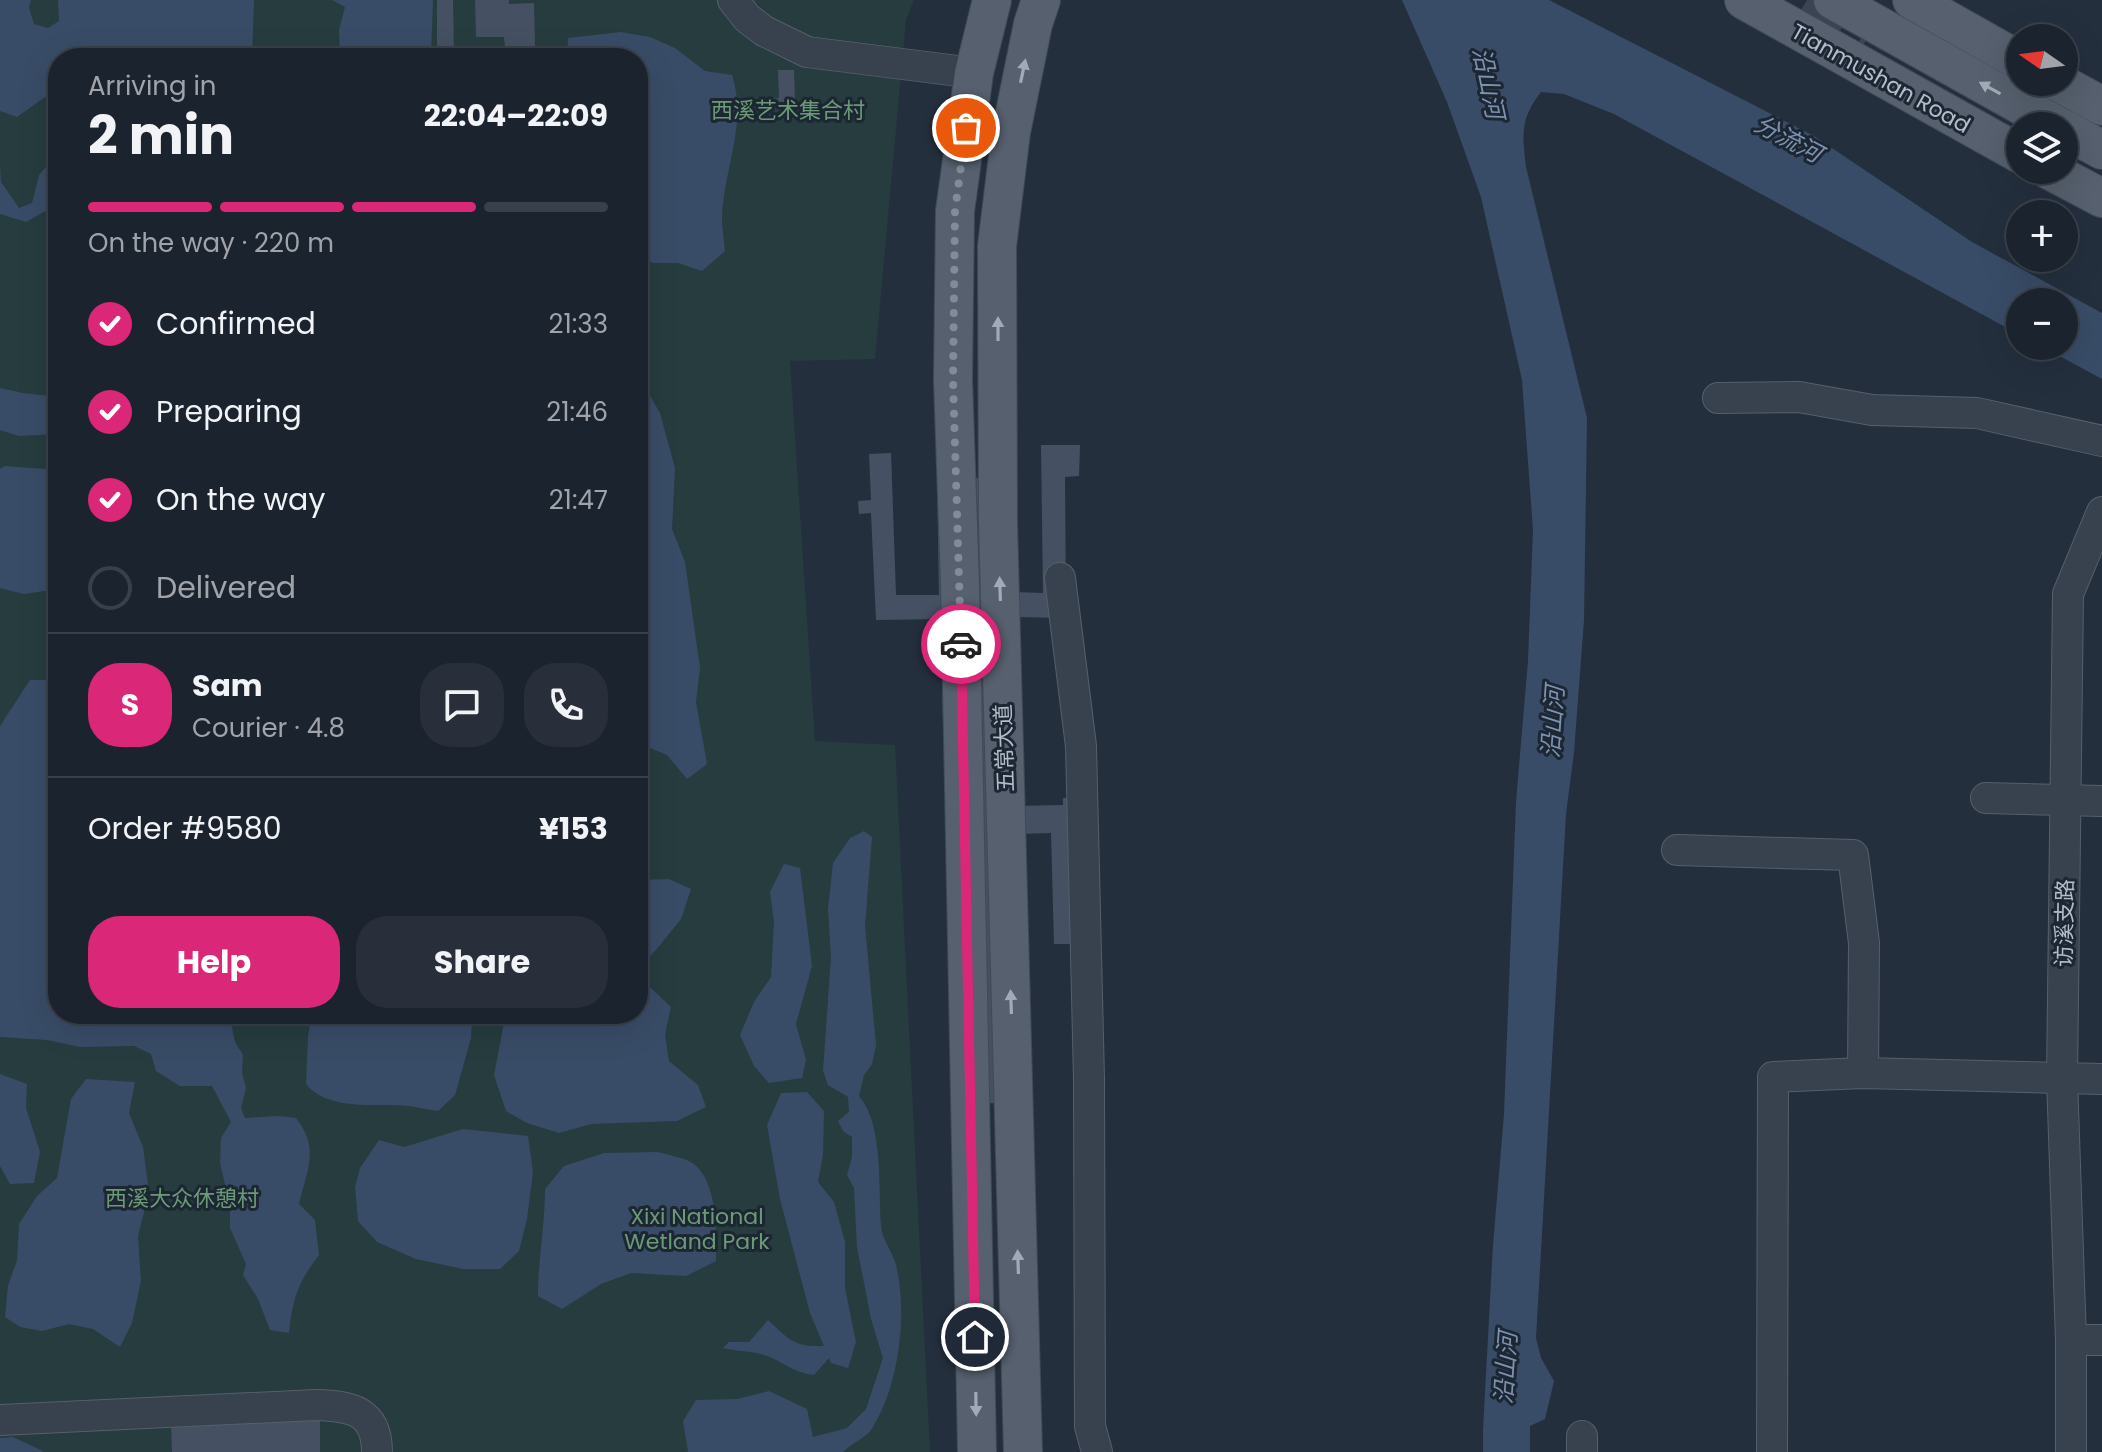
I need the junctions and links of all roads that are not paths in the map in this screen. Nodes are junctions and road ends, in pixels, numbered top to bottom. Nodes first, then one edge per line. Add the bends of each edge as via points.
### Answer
1 (733, 0) edge
2 (992, 0) edge
3 (1041, 0) edge
4 (1744, 0) edge
5 (1833, 0) edge
6 (1912, 0) edge
7 (2006, 53) edge
8 (974, 73) junction
9 (2078, 93) edge
10 (2102, 106) edge
11 (2033, 112) edge
12 (2078, 137) edge
13 (2006, 146) edge
14 (2102, 150) edge
15 (2076, 184) edge
16 (2102, 198) edge
17 (1718, 398) dead end
18 (2102, 441) edge
19 (2102, 512) edge
20 (1060, 578) dead end
21 (1986, 798) dead end
22 (2065, 799) junction
23 (2102, 801) edge
24 (1677, 850) dead end
25 (1863, 1073) junction
26 (2062, 1078) junction
27 (2102, 1079) edge
28 (2071, 1340) junction
29 (2102, 1340) edge
30 (0, 1420) edge
31 (377, 1452) edge
32 (977, 1452) edge
33 (1023, 1452) edge
34 (1097, 1452) edge
35 (1772, 1452) edge
36 (2071, 1452) edge

1 - 8 street via 764,31 807,52
2 - 8 main road, 五常大道
33 -> 3 main road, 五常大道 via 998,524 997,246 1011,132
4 - 13 main road, Tianmushan Road
11 -> 5 main road, Tianmushan Road
6 - 7 main road
8 -> 32 main road, 五常大道 via 955,211 953,380
9 - 10 main road
12 - 14 main road
15 - 16 main road
17 - 18 street via 1799,397 1872,410 1977,413
19 - 22 street, 访溪支路 via 2068,594
20 - 34 street via 1081,746 1090,1426
21 - 22 street
22 - 23 street
22 - 26 street, 访溪支路
24 - 25 street via 1853,855 1864,943
25 - 26 street
25 - 35 street via 1773,1077
26 - 27 street
26 - 28 street, 访溪支路
28 - 29 street
28 - 36 street, 访溪支路
30 - 31 street via 346,1406 367,1419 377,1437

